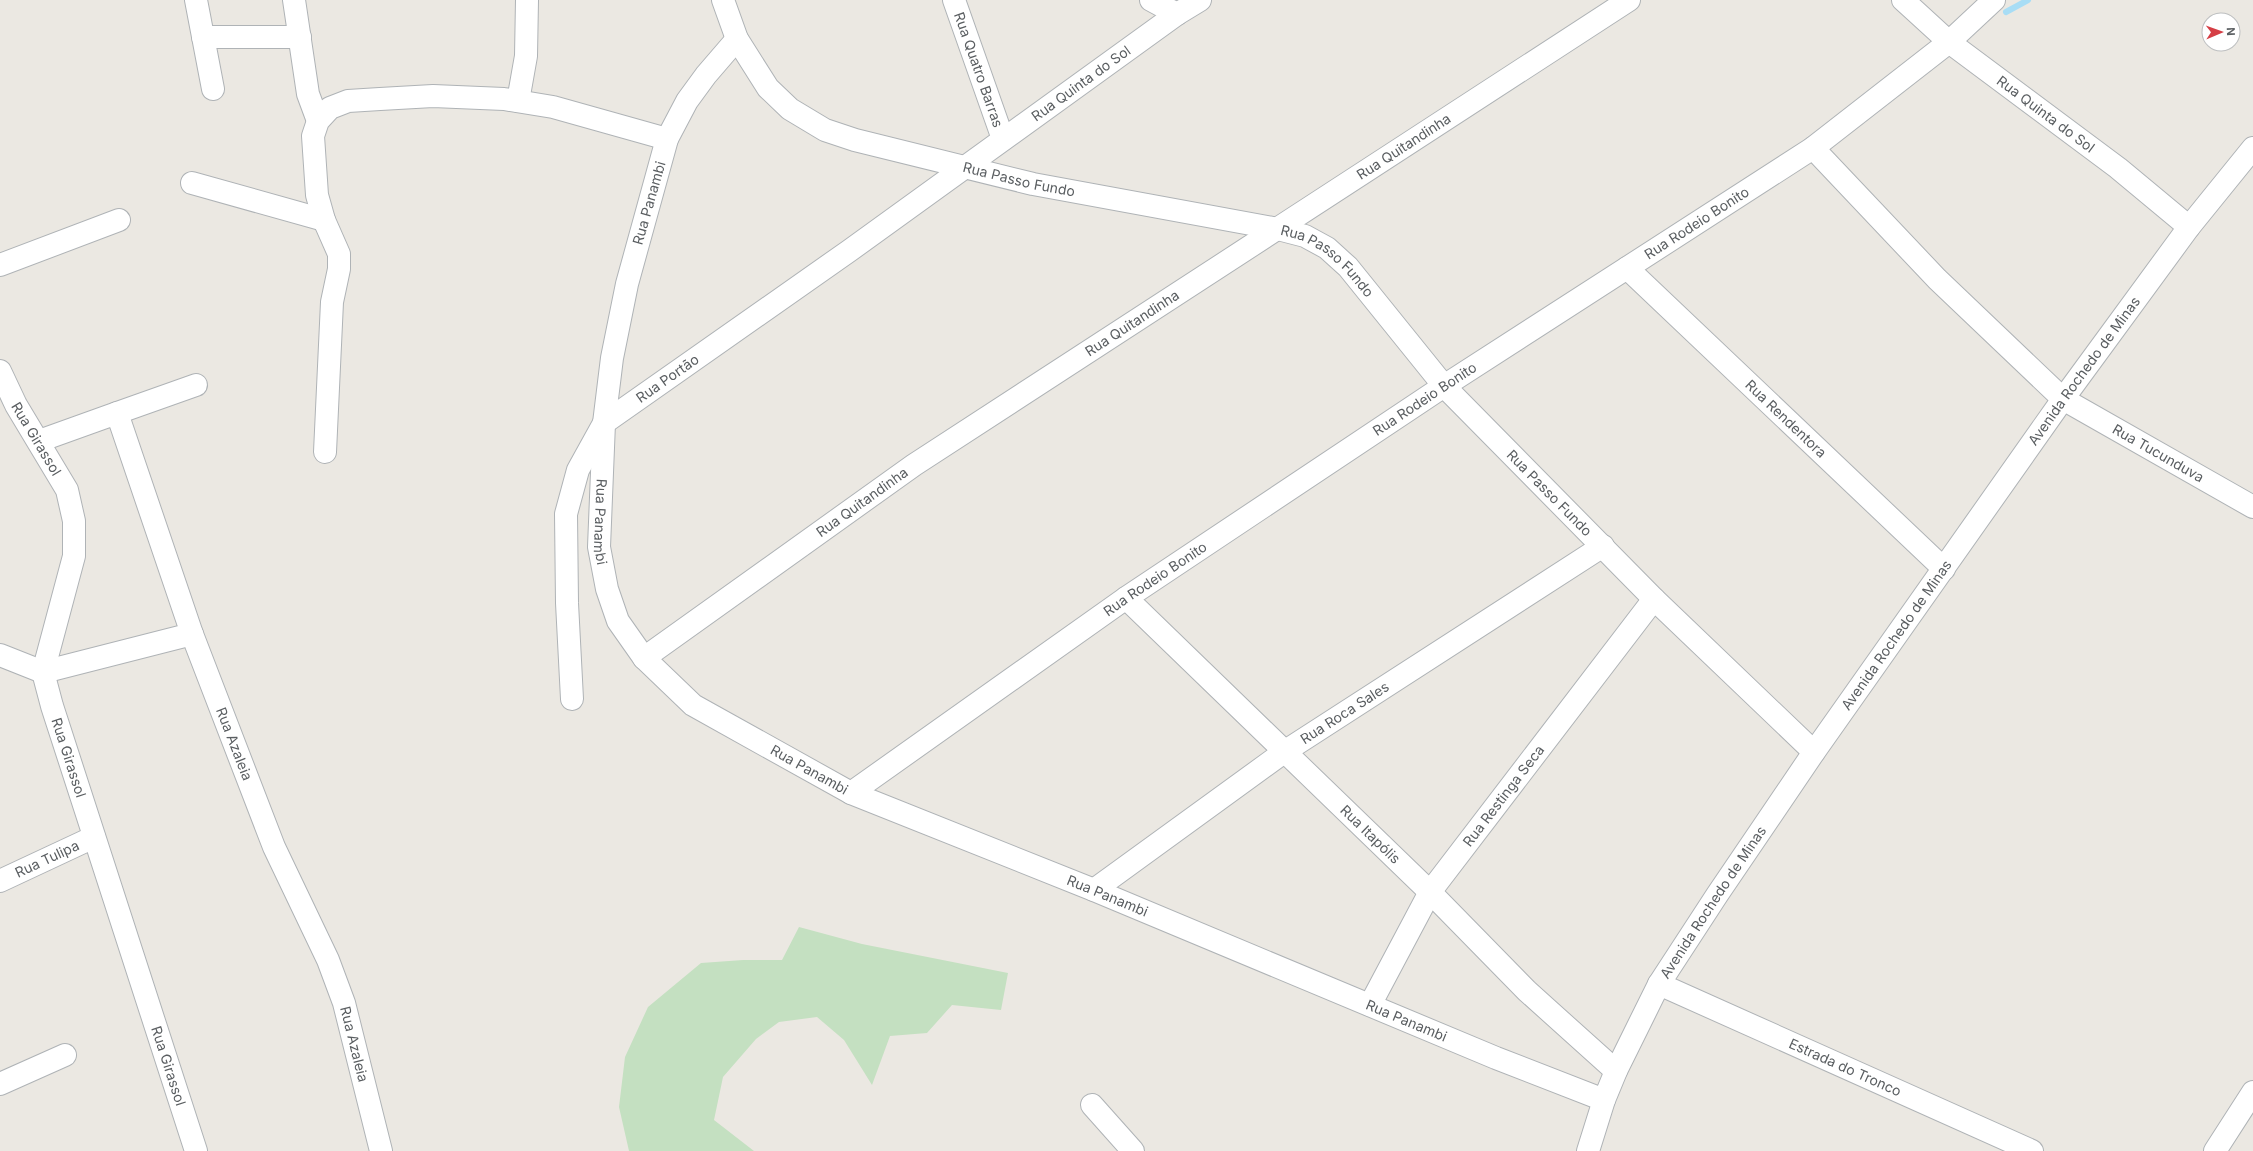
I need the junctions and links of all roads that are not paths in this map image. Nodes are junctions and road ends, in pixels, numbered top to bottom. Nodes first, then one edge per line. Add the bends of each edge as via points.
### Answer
1 (196, 0) edge
2 (294, 0) edge
3 (527, 0) edge
4 (723, 0) edge
5 (954, 0) edge
6 (1150, 0) edge
7 (1200, 0) edge
8 (1629, 0) edge
9 (1903, 0) edge
10 (1994, 0) edge
11 (1177, 14) junction
12 (203, 37) junction
13 (300, 37) junction
14 (737, 39) junction
15 (1949, 42) junction
16 (212, 89) dead end
17 (518, 102) junction
18 (318, 121) junction
19 (667, 139) junction
20 (1003, 139) junction
21 (1813, 148) junction
22 (2253, 148) edge
23 (963, 168) junction
24 (192, 183) dead end
25 (119, 220) dead end
26 (324, 220) junction
27 (2189, 227) junction
28 (1278, 229) junction
29 (0, 265) edge
30 (1627, 268) junction
31 (0, 371) edge
32 (196, 385) dead end
33 (1444, 386) junction
34 (2063, 399) junction
35 (117, 413) junction
36 (604, 423) junction
37 (39, 441) junction
38 (325, 452) dead end
39 (2253, 507) edge
40 (1603, 546) junction
41 (1944, 569) junction
42 (1126, 598) junction
43 (1654, 599) junction
44 (192, 634) junction
45 (0, 655) edge
46 (644, 658) junction
47 (43, 672) junction
48 (572, 699) dead end
49 (1284, 752) junction
50 (1814, 752) junction
51 (851, 793) junction
52 (94, 837) junction
53 (0, 881) edge
54 (1094, 890) junction
55 (1430, 892) junction
56 (1659, 984) junction
57 (1370, 1005) junction
58 (65, 1055) dead end
59 (1616, 1071) junction
60 (0, 1084) edge
61 (2253, 1092) edge
62 (1604, 1100) junction
63 (1092, 1105) dead end
64 (196, 1151) edge
65 (381, 1151) edge
66 (1132, 1151) edge
67 (1588, 1151) edge
68 (2032, 1151) edge
69 (2215, 1151) edge

1 - 12 street
2 - 13 street
3 - 17 street via 526,56
4 - 14 street, Rua Passo Fundo
5 - 20 street, Rua Quatro Barras
6 - 11 street
7 - 11 street, Rua Quinta do Sol
8 - 28 street, Rua Quitandinha
9 - 15 street, Rua Quinta do Sol
10 - 15 street, Rua Rodeio Bonito
11 - 20 street, Rua Quinta do Sol
12 - 13 street
12 - 16 street
13 - 18 street via 308,94
14 - 19 street, Rua Panambi via 706,75
14 - 23 street, Rua Passo Fundo via 768,88 790,109 825,130
15 - 21 street, Rua Rodeio Bonito
15 - 27 street, Rua Quinta do Sol via 2118,168
17 - 18 street via 433,96 348,101 330,108
17 - 19 street via 553,107
18 - 26 street via 313,136 313,162 317,195
19 - 36 street, Rua Panambi via 626,284 612,358
20 - 23 street, Rua Quinta do Sol
21 - 30 street, Rua Rodeio Bonito
21 - 34 street, Rua Tucunduva via 1936,279
22 - 27 street, Avenida Rochedo de Minas
23 - 28 street, Rua Passo Fundo via 1033,184
23 - 36 street, Rua Portão via 843,256
24 - 26 street
25 - 29 street
26 - 38 street via 339,254 332,302
27 - 34 street, Avenida Rochedo de Minas
28 - 33 street, Rua Passo Fundo via 1305,236 1327,248 1348,267
28 - 46 street, Rua Quitandinha via 914,465
30 - 33 street, Rua Rodeio Bonito
30 - 41 street, Rua Rendentora
31 - 37 street, Rua Girassol via 16,405
32 - 35 street
33 - 40 street, Rua Passo Fundo
33 - 42 street, Rua Rodeio Bonito
34 - 39 street, Rua Tucunduva
34 - 41 street, Avenida Rochedo de Minas
35 - 37 street
35 - 44 street, Rua Azaleia
36 - 46 street, Rua Panambi via 599,548 607,589 618,621
36 - 48 street, Rua Portão via 578,470 566,514
37 - 47 street, Rua Girassol via 68,490 74,521 74,556
40 - 43 street, Rua Passo Fundo
40 - 49 street, Rua Roca Sales
41 - 50 street, Avenida Rochedo de Minas
42 - 49 street, Rua Itapólis
42 - 51 street, Rua Rodeio Bonito
43 - 50 street, Rua Passo Fundo
43 - 55 street, Rua Restinga Seca
44 - 47 street
44 - 65 street, Rua Azaleia via 274,847 328,960 344,1003
45 - 47 street
46 - 51 street, Rua Panambi via 693,705
47 - 52 street, Rua Girassol
49 - 54 street, Rua Roca Sales
49 - 55 street, Rua Itapólis
50 - 56 street, Avenida Rochedo de Minas
51 - 54 street, Rua Panambi
52 - 53 street, Rua Tulipa
52 - 64 street, Rua Girassol
54 - 57 street, Rua Panambi
55 - 57 street, Rua Restinga Seca
55 - 59 street, Rua Itapólis via 1527,991
56 - 59 street, Avenida Rochedo de Minas
56 - 68 street, Estrada do Tronco
57 - 62 street, Rua Panambi
58 - 60 street
59 - 62 street, Avenida Rochedo de Minas
61 - 69 street
62 - 67 street, Avenida Rochedo de Minas
63 - 66 street

